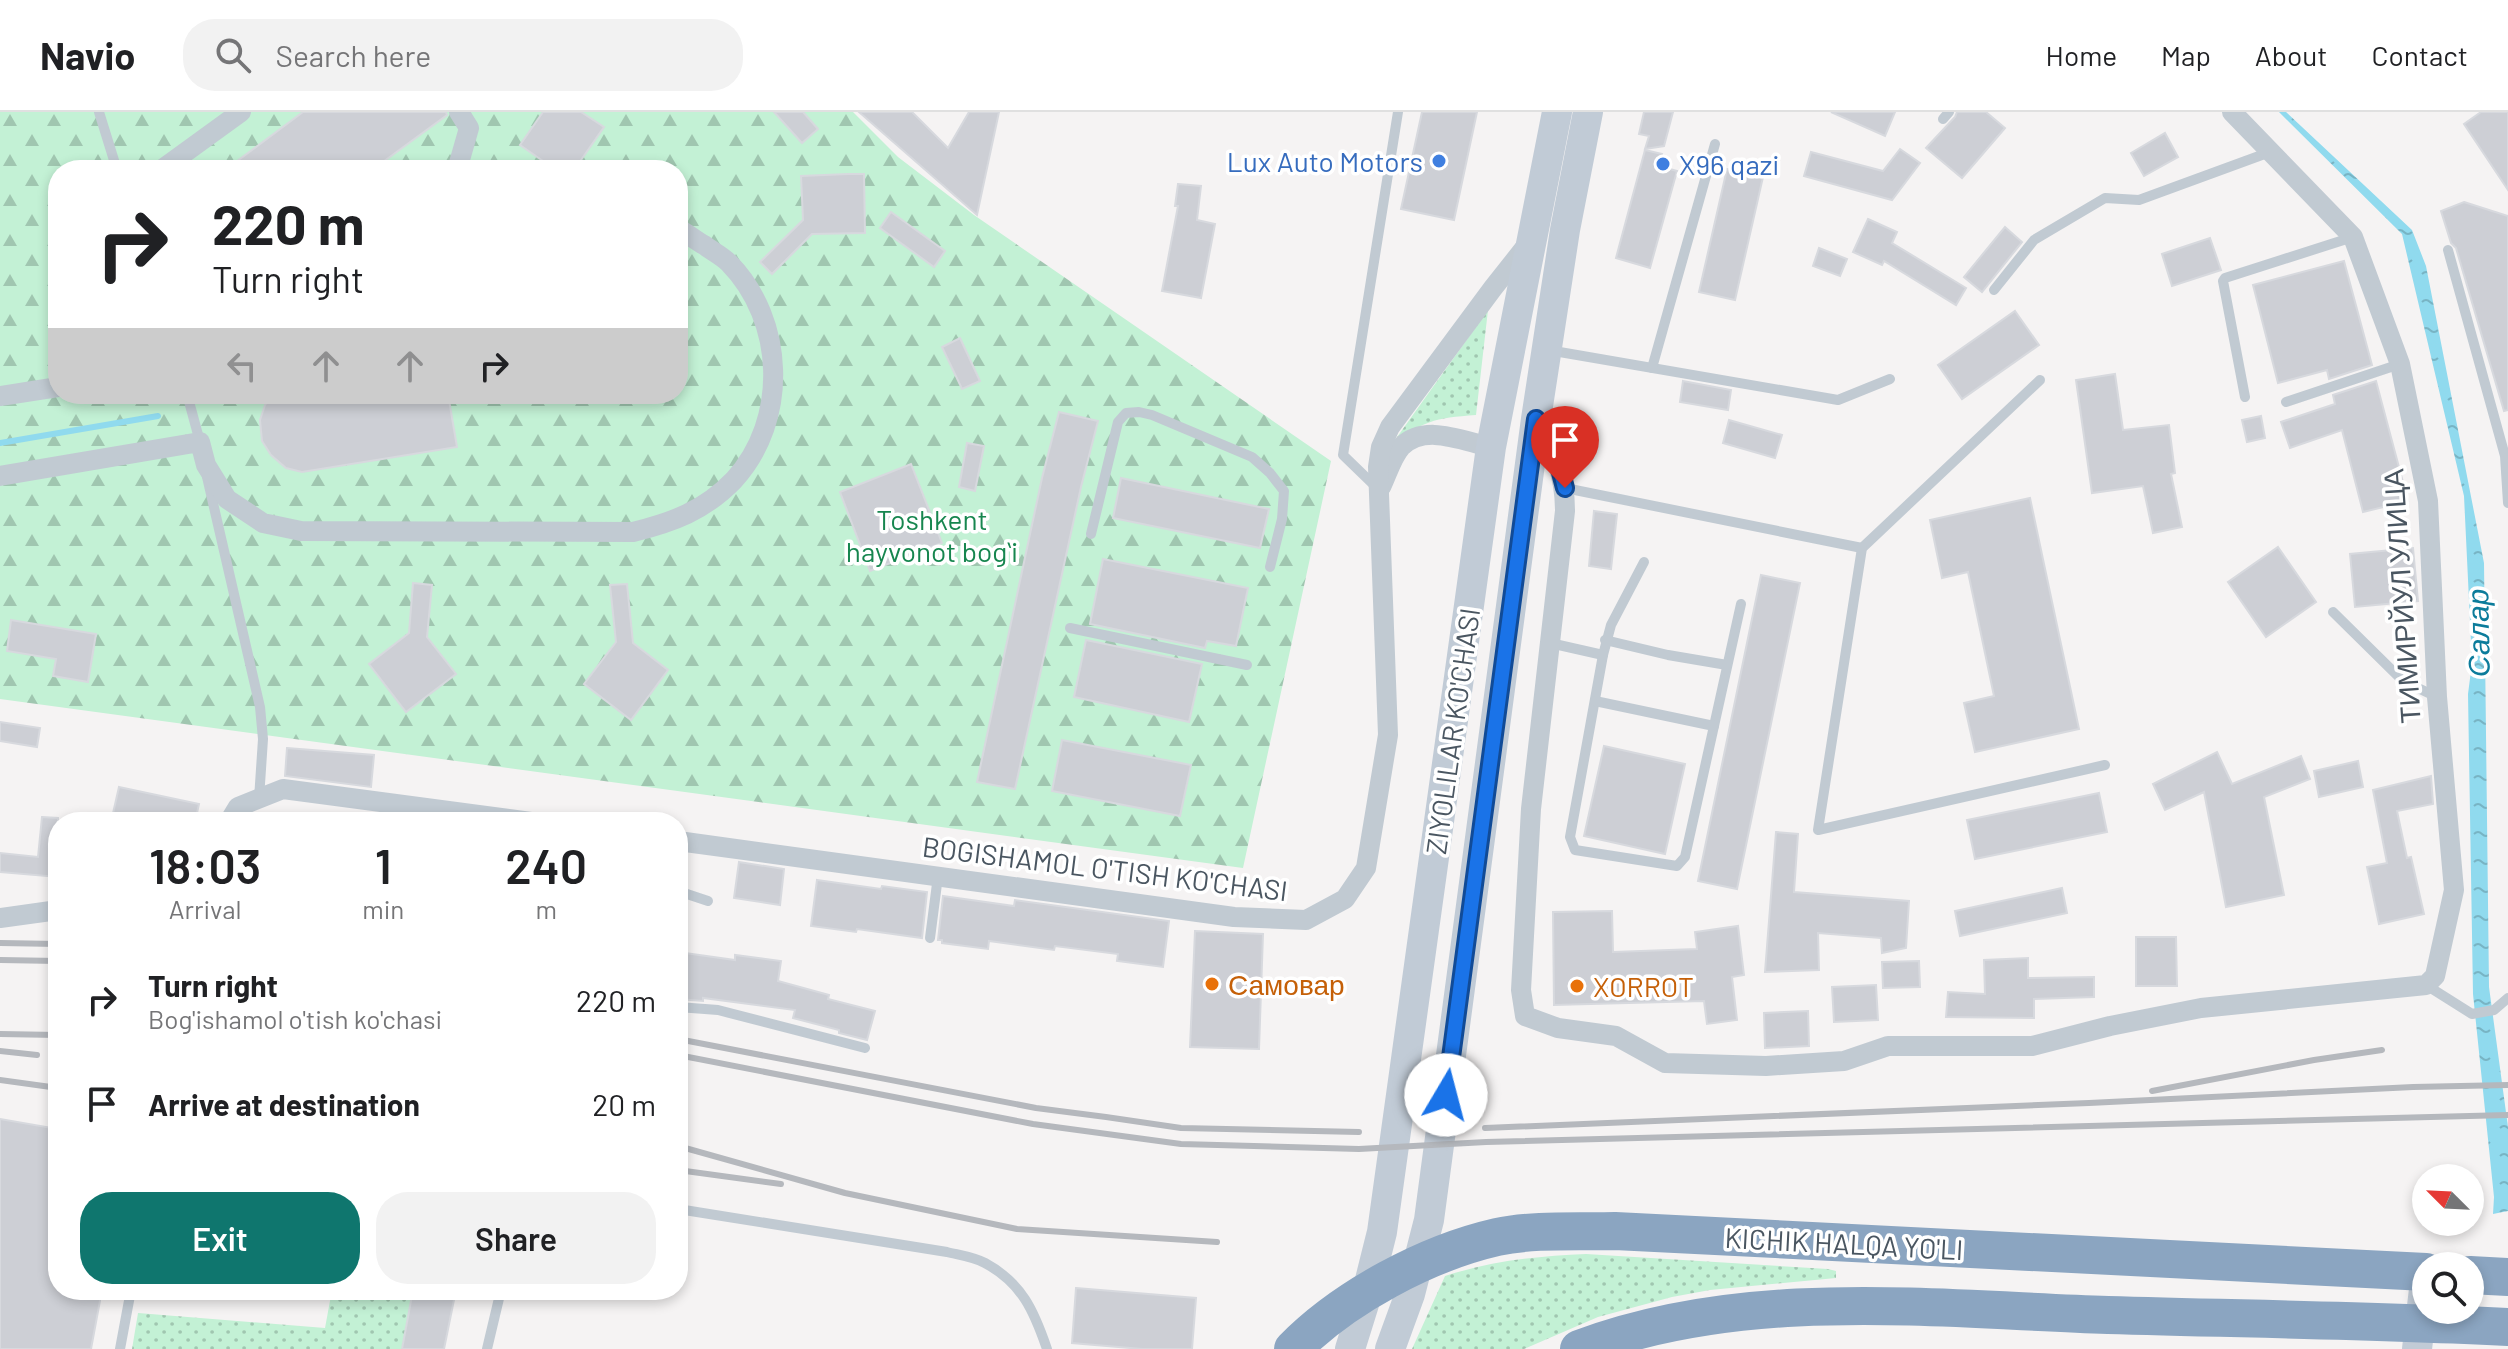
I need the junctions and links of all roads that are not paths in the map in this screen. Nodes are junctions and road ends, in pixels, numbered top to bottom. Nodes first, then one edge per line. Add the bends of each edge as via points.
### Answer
1 (99, 112) edge
2 (241, 112) edge
3 (459, 112) edge
4 (1398, 112) edge
5 (1557, 112) edge
6 (1588, 112) edge
7 (2232, 112) edge
8 (1715, 144) dead end
9 (2270, 152) junction
10 (114, 160) edge
11 (175, 160) edge
12 (460, 160) edge
13 (688, 236) edge
14 (2353, 237) junction
15 (1532, 239) junction
16 (2448, 250) dead end
17 (1994, 290) dead end
18 (1546, 350) junction
19 (2400, 364) junction
20 (1652, 368) junction
21 (1890, 379) dead end
22 (2040, 380) dead end
23 (48, 389) edge
24 (0, 396) edge
25 (2245, 397) dead end
26 (2286, 402) dead end
27 (190, 404) edge
28 (1536, 419) junction
29 (200, 442) junction
30 (1491, 447) junction
31 (0, 476) edge
32 (1565, 488) junction
33 (1380, 491) junction
34 (2508, 503) edge
35 (1091, 534) dead end
36 (1862, 548) junction
37 (1644, 562) dead end
38 (1270, 567) dead end
39 (1741, 604) dead end
40 (2333, 612) dead end
41 (1070, 628) dead end
42 (1605, 640) junction
43 (1550, 643) junction
44 (1603, 655) junction
45 (1247, 665) dead end
46 (1727, 665) junction
47 (2437, 697) junction
48 (1595, 701) junction
49 (1714, 726) junction
50 (1451, 745) junction
51 (1493, 750) junction
52 (2105, 765) dead end
53 (259, 799) junction
54 (235, 812) edge
55 (456, 812) edge
56 (688, 842) edge
57 (938, 876) junction
58 (688, 894) edge
59 (708, 901) dead end
60 (48, 911) edge
61 (0, 918) edge
62 (930, 938) dead end
63 (2426, 985) junction
64 (2508, 998) edge
65 (688, 1008) edge
66 (865, 1048) dead end
67 (688, 1211) edge
68 (2412, 1271) edge
69 (2484, 1276) edge
70 (2508, 1277) edge
71 (129, 1300) edge
72 (499, 1300) edge
73 (2508, 1327) edge
74 (2419, 1335) edge
75 (120, 1349) edge
76 (487, 1349) edge
77 (1047, 1349) edge
78 (1293, 1349) edge
79 (1350, 1349) edge
80 (1390, 1349) edge
81 (1579, 1349) edge

1 - 10 lane
2 - 11 street
3 - 12 street via 469,128
4 - 33 lane via 1343,455
5 - 15 main road, ZIYOLILAR KO'CHASI
6 - 18 main road, ZIYOLILAR KO'CHASI
7 - 9 street, ТИМИРЙУЛ УЛИЦА
8 - 20 lane
9 - 14 street, ТИМИРЙУЛ УЛИЦА
9 - 17 lane via 2139,200 2105,198 2034,240
13 - 29 street via 728,262 756,300 771,345 774,380 757,446 735,478 708,503 672,522 633,532 301,531 263,523 227,499 206,465
14 - 19 street, ТИМИРЙУЛ УЛИЦА
14 - 25 lane via 2225,278
15 - 30 main road, ZIYOLILAR KO'CHASI
15 - 33 street, BOGISHAMOL O'TISH KO'CHASI via 1390,427 1381,447
16 - 34 lane via 2505,456
18 - 20 lane
18 - 28 main road, ZIYOLILAR KO'CHASI
19 - 26 lane
19 - 47 street, ТИМИРЙУЛ УЛИЦА via 2428,501
20 - 21 lane via 1838,400
22 - 36 lane
23 - 24 street
27 - 29 lane
28 - 32 street via 1558,461
28 - 51 main road, ZIYOLILAR KO'CHASI
29 - 31 street
29 - 53 lane via 260,707
30 - 33 street, BOGISHAMOL O'TISH KO'CHASI via 1420,434 1400,448
30 - 50 main road, ZIYOLILAR KO'CHASI
32 - 36 lane
32 - 43 street
33 - 57 street, BOGISHAMOL O'TISH KO'CHASI via 1388,735 1366,868 1345,899 1306,920 1234,917
35 - 38 lane via 1118,422 1126,413 1139,412 1252,457 1270,473 1284,491
36 - 52 lane via 1818,830
37 - 42 lane
39 - 46 lane
40 - 47 lane via 2403,681
41 - 45 lane
42 - 44 lane
42 - 46 lane
43 - 44 lane
43 - 63 street via 1531,809 1521,990 1525,1016 1558,1028 1616,1036 1665,1063 1766,1066 1844,1061 1888,1046 2032,1046 2201,1008
44 - 48 lane
46 - 49 lane
47 - 63 street, ТИМИРЙУЛ УЛИЦА via 2454,890 2435,976
48 - 49 lane
48 - 49 lane via 1570,837 1575,850 1677,866 1685,857
50 - 51 main road
50 - 79 main road, ZIYOLILAR KO'CHASI via 1382,1232
51 - 80 main road, ZIYOLILAR KO'CHASI via 1429,1220
53 - 54 street
53 - 55 street via 283,789
56 - 57 street, BOGISHAMOL O'TISH KO'CHASI
57 - 62 lane
58 - 59 lane
60 - 61 street
63 - 64 lane via 2472,1014 2494,1010
65 - 66 lane via 718,1010
67 - 77 lane via 983,1262 1016,1284
68 - 78 highway, KICHIK HALQA YO'LI via 1551,1232 1499,1237 1443,1255 1339,1310
69 - 70 highway
71 - 75 lane
72 - 76 lane
73 - 74 highway
74 - 81 highway via 2144,1316 1818,1308 1661,1324

